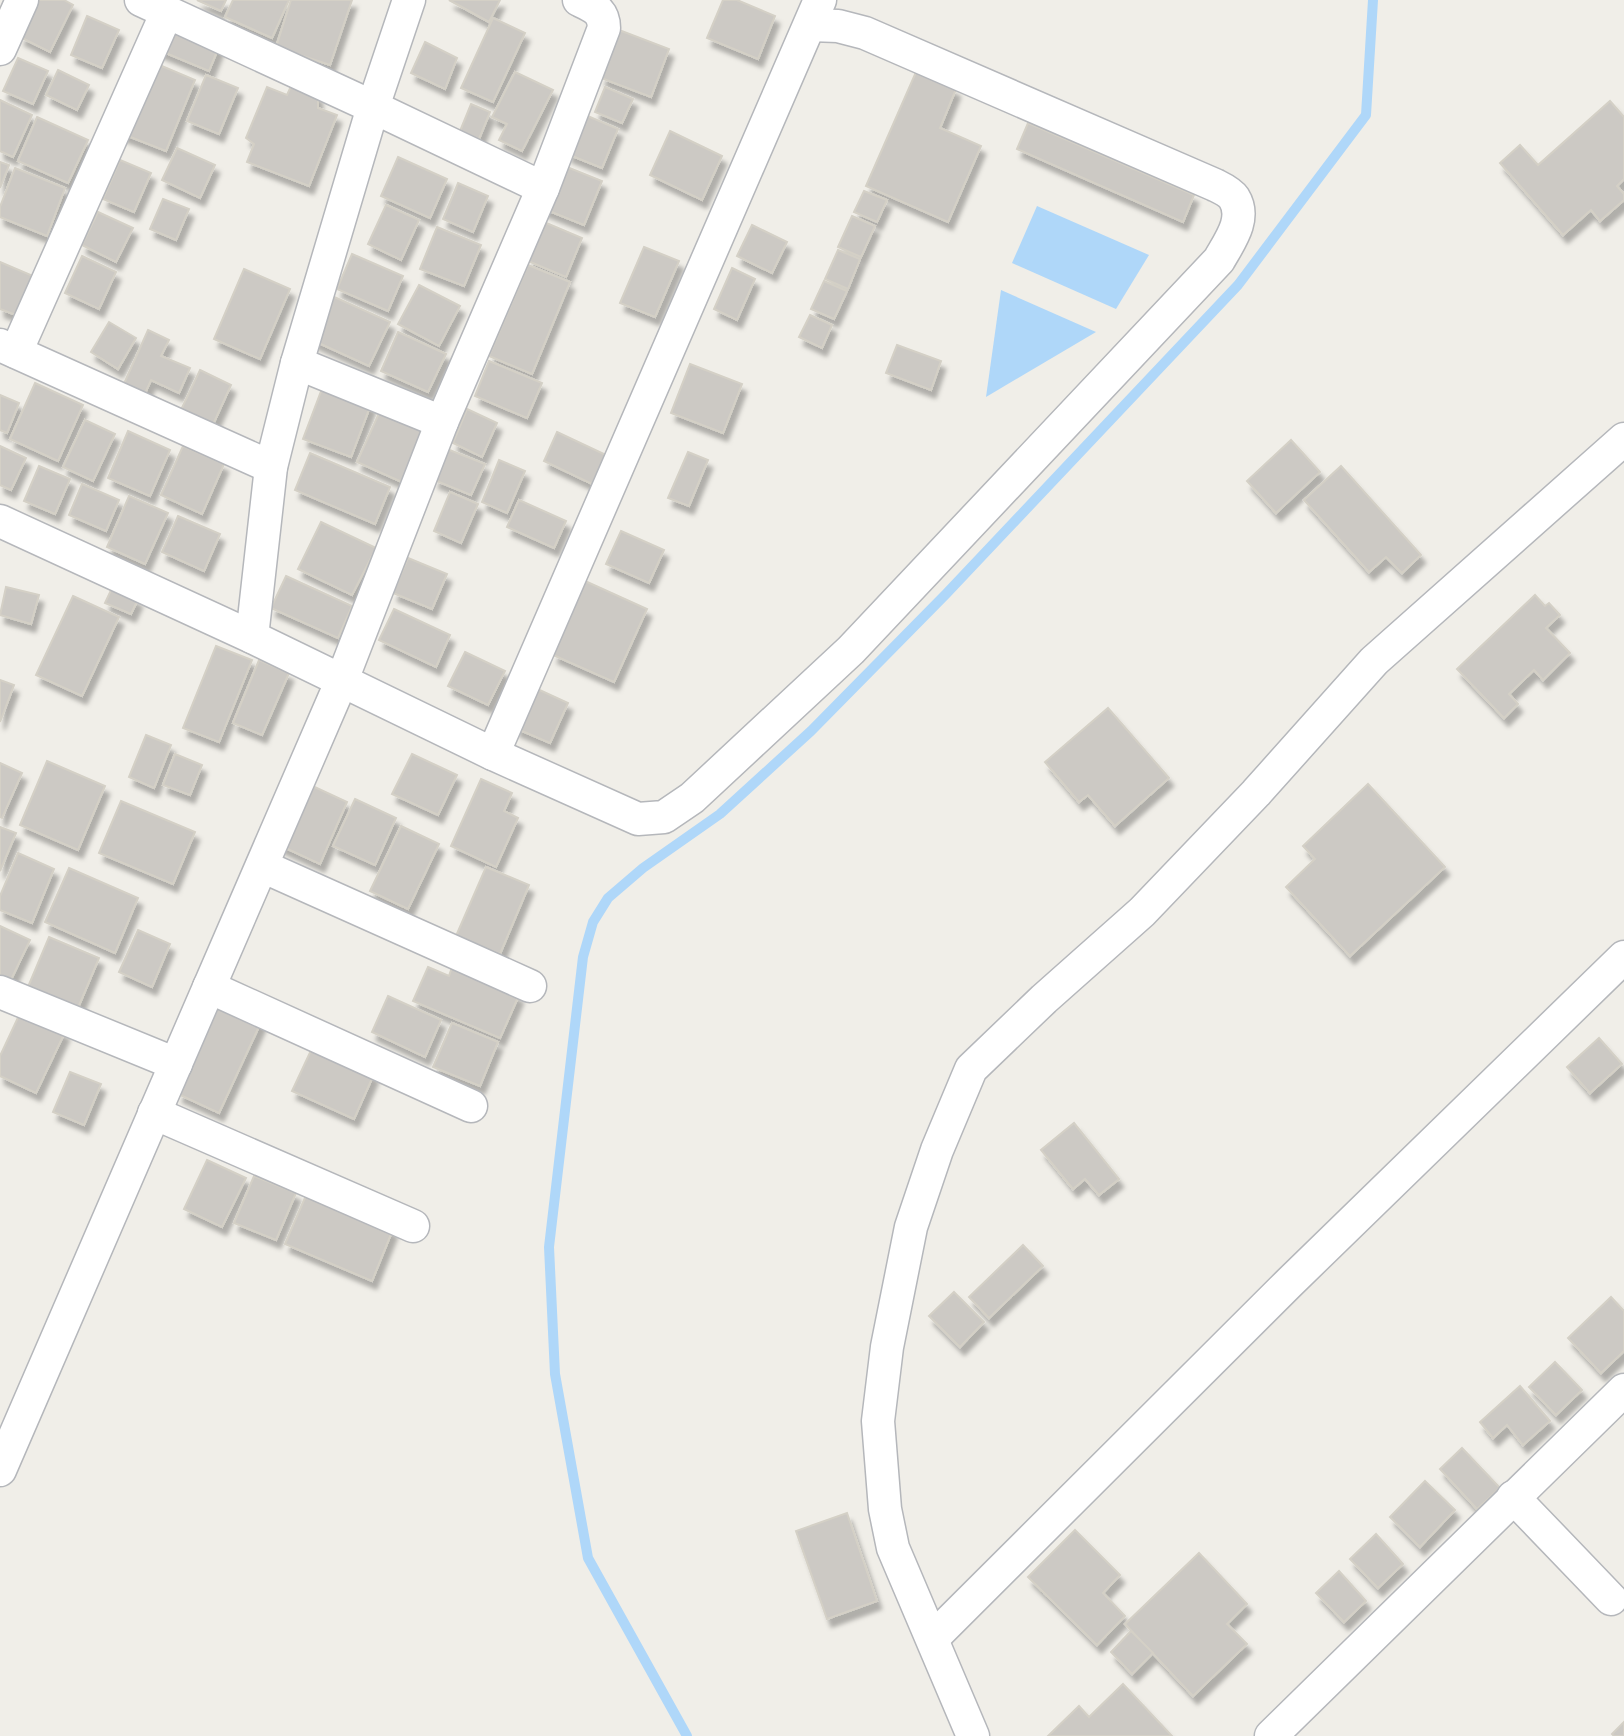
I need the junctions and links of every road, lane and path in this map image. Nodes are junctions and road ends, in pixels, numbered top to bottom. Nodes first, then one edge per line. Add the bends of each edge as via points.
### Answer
1 (22, 0) edge
2 (409, 0) edge
3 (579, 0) edge
4 (154, 6) edge
5 (815, 12) edge
6 (0, 49) edge
7 (373, 107) junction
8 (543, 188) junction
9 (8, 348) edge
10 (297, 363) junction
11 (442, 422) junction
12 (1624, 439) edge
13 (271, 467) junction
14 (0, 521) edge
15 (252, 637) junction
16 (342, 680) junction
17 (493, 754) junction
18 (262, 866) junction
19 (1624, 957) edge
20 (530, 986) dead end
21 (209, 987) junction
22 (0, 992) edge
23 (176, 1064) junction
24 (471, 1106) dead end
25 (155, 1113) junction
26 (413, 1226) dead end
27 (1624, 1390) edge
28 (0, 1470) edge
29 (1513, 1497) junction
30 (1611, 1599) dead end
31 (933, 1638) junction
32 (973, 1736) edge
33 (1271, 1736) edge

1 - 6 street
2 - 7 street
3 - 8 street via 599,10 604,28
4 - 7 street
4 - 9 street
5 - 17 street
5 - 17 street via 838,26 865,33 1215,185 1233,196 1240,214 1234,234 1219,260 851,650 692,798 664,817 638,819
7 - 8 street
7 - 10 street
8 - 11 street
9 - 13 street
10 - 11 street
10 - 13 street
11 - 16 street
12 - 31 street via 1374,661 1142,912 971,1069 911,1227 887,1347 878,1421 893,1548
13 - 15 street
14 - 15 street
15 - 16 street
16 - 17 street
16 - 18 street
18 - 20 street
18 - 21 street
19 - 31 street
21 - 23 street
21 - 24 street
22 - 23 street
23 - 25 street
25 - 26 street
25 - 28 street
27 - 29 street
29 - 30 street
29 - 33 street
31 - 32 street

